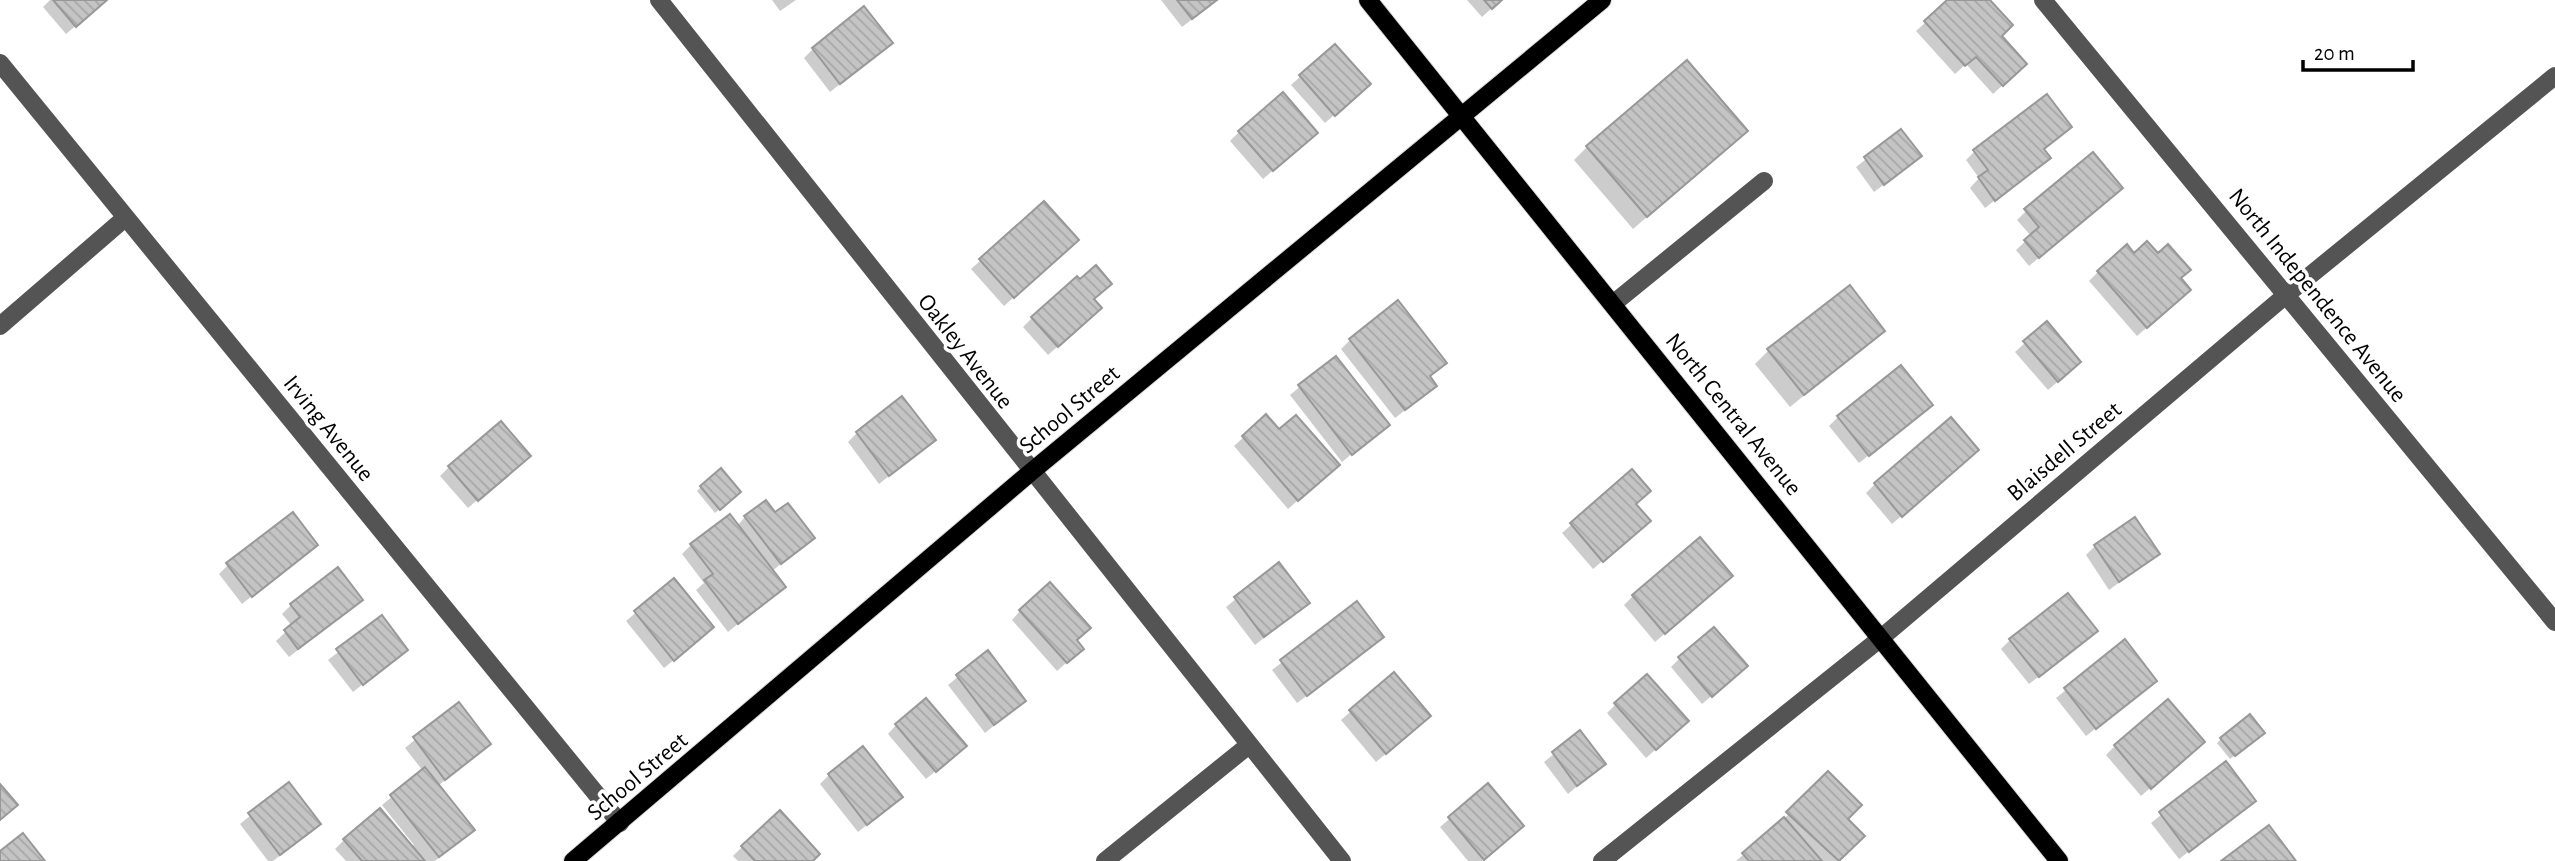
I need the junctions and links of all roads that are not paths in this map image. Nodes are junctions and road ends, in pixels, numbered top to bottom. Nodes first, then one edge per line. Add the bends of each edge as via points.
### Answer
1 (659, 0) edge
2 (1368, 0) edge
3 (1602, 0) edge
4 (2043, 0) edge
5 (0, 63) edge
6 (2555, 76) edge
7 (1463, 115) junction
8 (1764, 181) dead end
9 (125, 218) junction
10 (2286, 295) junction
11 (1614, 303) junction
12 (0, 326) edge
13 (1031, 472) junction
14 (2555, 622) edge
15 (1881, 638) junction
16 (1249, 745) junction
17 (620, 823) junction
18 (573, 861) edge
19 (1105, 861) edge
20 (1342, 861) edge
21 (1602, 861) edge
22 (2059, 861) edge

1 - 13 street, Oakley Avenue
2 - 7 main road, North Central Avenue
3 - 7 main road, School Street
4 - 10 street, North Independence Avenue
5 - 9 street, Irving Avenue
6 - 10 street, Blaisdell Street
7 - 11 main road, North Central Avenue
7 - 13 main road, School Street
8 - 11 street
9 - 12 street
9 - 17 street, Irving Avenue
10 - 14 street, North Independence Avenue
10 - 15 street, Blaisdell Street
11 - 15 main road, North Central Avenue
13 - 16 street, Oakley Avenue
13 - 17 main road, School Street
15 - 21 street, Blaisdell Street
15 - 22 main road, North Central Avenue
16 - 19 street
16 - 20 street, Oakley Avenue
17 - 18 main road, School Street

